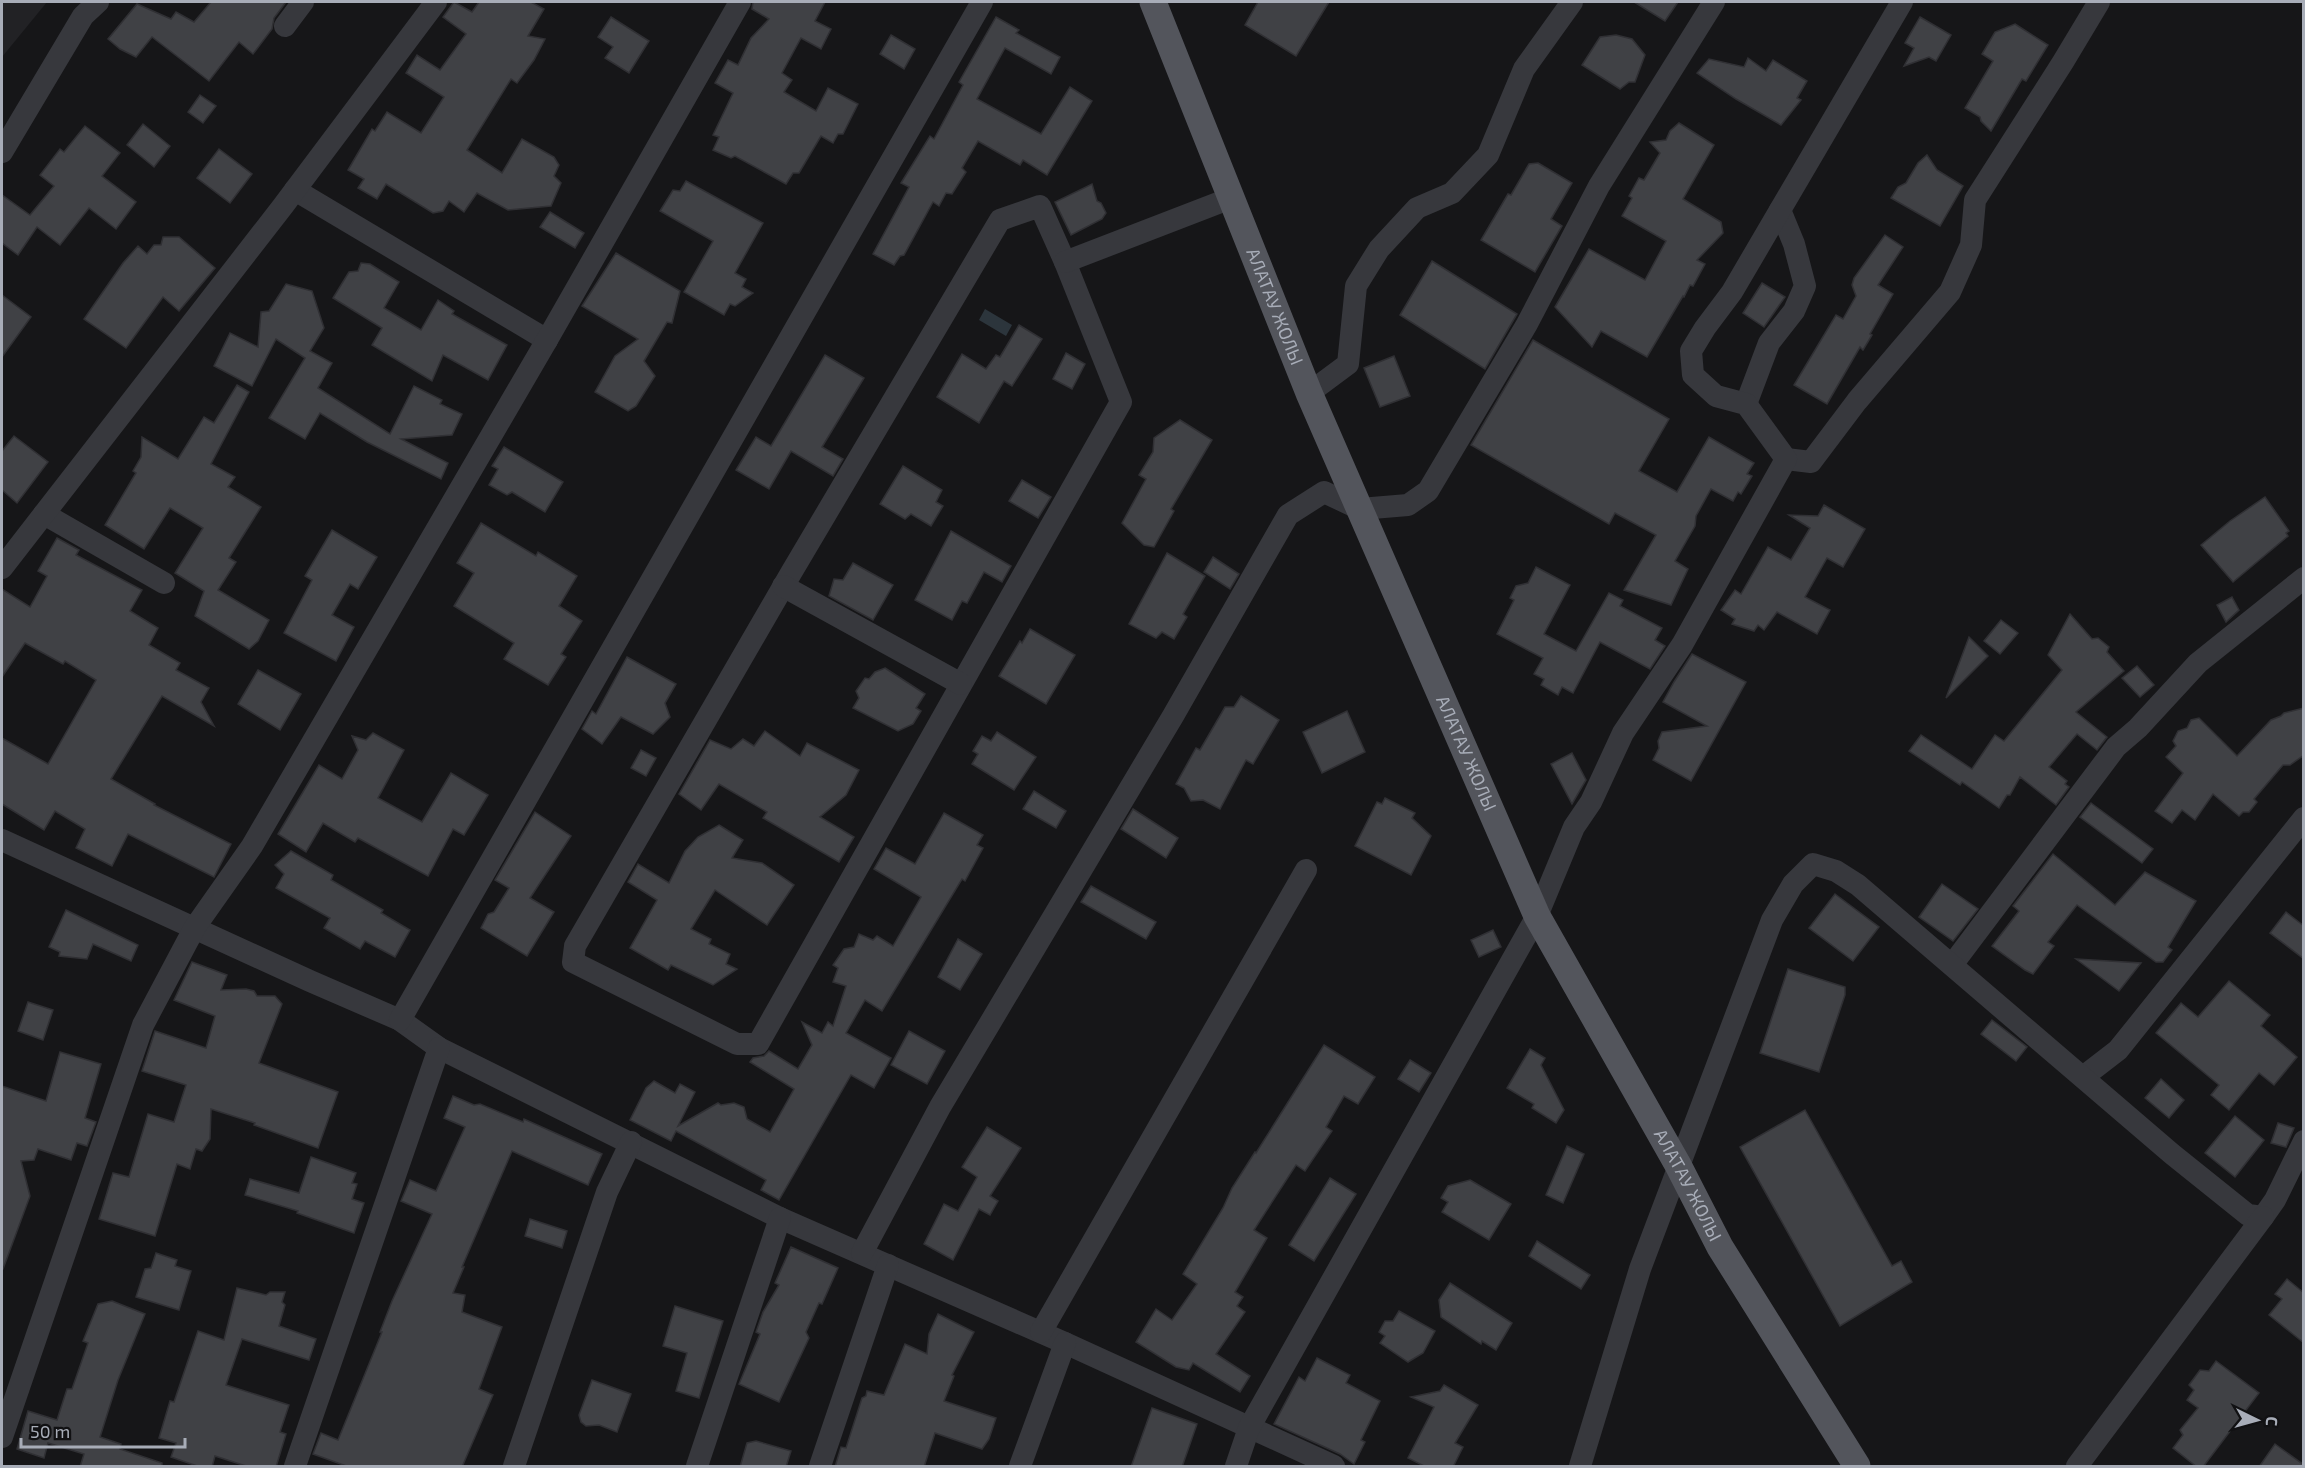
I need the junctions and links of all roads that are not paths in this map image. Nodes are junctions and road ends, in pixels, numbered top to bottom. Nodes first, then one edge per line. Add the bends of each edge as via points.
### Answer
1 (98, 2) edge
2 (303, 2) edge
3 (436, 2) edge
4 (740, 2) edge
5 (982, 2) edge
6 (1153, 2) edge
7 (1572, 2) edge
8 (1714, 2) edge
9 (1902, 2) edge
10 (2099, 2) edge
11 (285, 26) dead end
12 (2, 152) edge
13 (295, 190) junction
14 (1231, 198) junction
15 (1780, 210) junction
16 (1065, 262) junction
17 (547, 340) junction
18 (1309, 393) junction
19 (1746, 404) junction
20 (1786, 459) junction
21 (1360, 509) junction
22 (44, 514) junction
23 (2, 568) edge
24 (2304, 578) edge
25 (164, 583) dead end
26 (783, 586) junction
27 (961, 684) junction
28 (2304, 818) edge
29 (2, 840) edge
30 (1306, 870) dead end
31 (1537, 916) junction
32 (195, 927) junction
33 (1952, 964) junction
34 (400, 1020) junction
35 (439, 1048) junction
36 (2083, 1077) junction
37 (2304, 1141) edge
38 (632, 1142) junction
39 (1678, 1165) junction
40 (2263, 1217) junction
41 (780, 1218) junction
42 (862, 1253) junction
43 (888, 1264) junction
44 (1041, 1332) junction
45 (1065, 1343) junction
46 (1249, 1428) junction
47 (2, 1437) edge
48 (295, 1467) edge
49 (514, 1467) edge
50 (697, 1467) edge
51 (820, 1467) edge
52 (1020, 1467) edge
53 (1236, 1467) edge
54 (1334, 1467) edge
55 (1580, 1467) edge
56 (1857, 1467) edge
57 (2077, 1467) edge

1 - 12 street via 83,16
2 - 11 street
3 - 13 street
4 - 17 street
5 - 34 street
6 - 14 main road, АЛАТАУ ЖОЛЫ
7 - 18 street via 1524,69 1488,155 1452,193 1417,208 1379,249 1356,286 1348,364
8 - 21 street via 1599,186 1527,324 1428,491 1408,505
9 - 15 street
10 - 20 street via 1975,200 1971,245 1950,292 1857,401 1811,462
13 - 17 street
13 - 22 street
14 - 16 street
14 - 18 main road, АЛАТАУ ЖОЛЫ
15 - 19 street via 1805,286 1794,311 1769,344
15 - 19 street via 1691,351 1693,375 1716,396
16 - 26 street via 1040,206 1000,220
16 - 27 street via 1121,402
17 - 32 street via 252,846
18 - 21 main road, АЛАТАУ ЖОЛЫ
19 - 20 street
20 - 31 street via 1682,645 1623,732 1591,802 1574,827
21 - 31 main road, АЛАТАУ ЖОЛЫ
21 - 42 street via 1324,492 1288,515 940,1107
22 - 23 street
22 - 25 street
24 - 33 street via 2198,663 2116,747
26 - 27 street
26 - 27 street via 575,946 573,962 737,1044 758,1044
28 - 36 street via 2118,1050
29 - 32 street
30 - 44 street
31 - 39 main road, АЛАТАУ ЖОЛЫ
31 - 46 street
32 - 34 street
32 - 47 street via 143,1025
33 - 36 street
33 - 39 street via 1858,885 1836,871 1813,864 1793,884 1772,920
34 - 35 street
35 - 38 street
35 - 48 street
36 - 40 street via 2248,1215
37 - 40 street
38 - 41 street
38 - 49 street via 607,1192
39 - 55 street via 1640,1269
39 - 56 main road, АЛАТАУ ЖОЛЫ via 1720,1247
40 - 57 street
41 - 42 street
41 - 50 street
42 - 43 street
43 - 44 street
43 - 51 street
44 - 45 street
45 - 46 street
45 - 52 street
46 - 53 street
46 - 54 street

